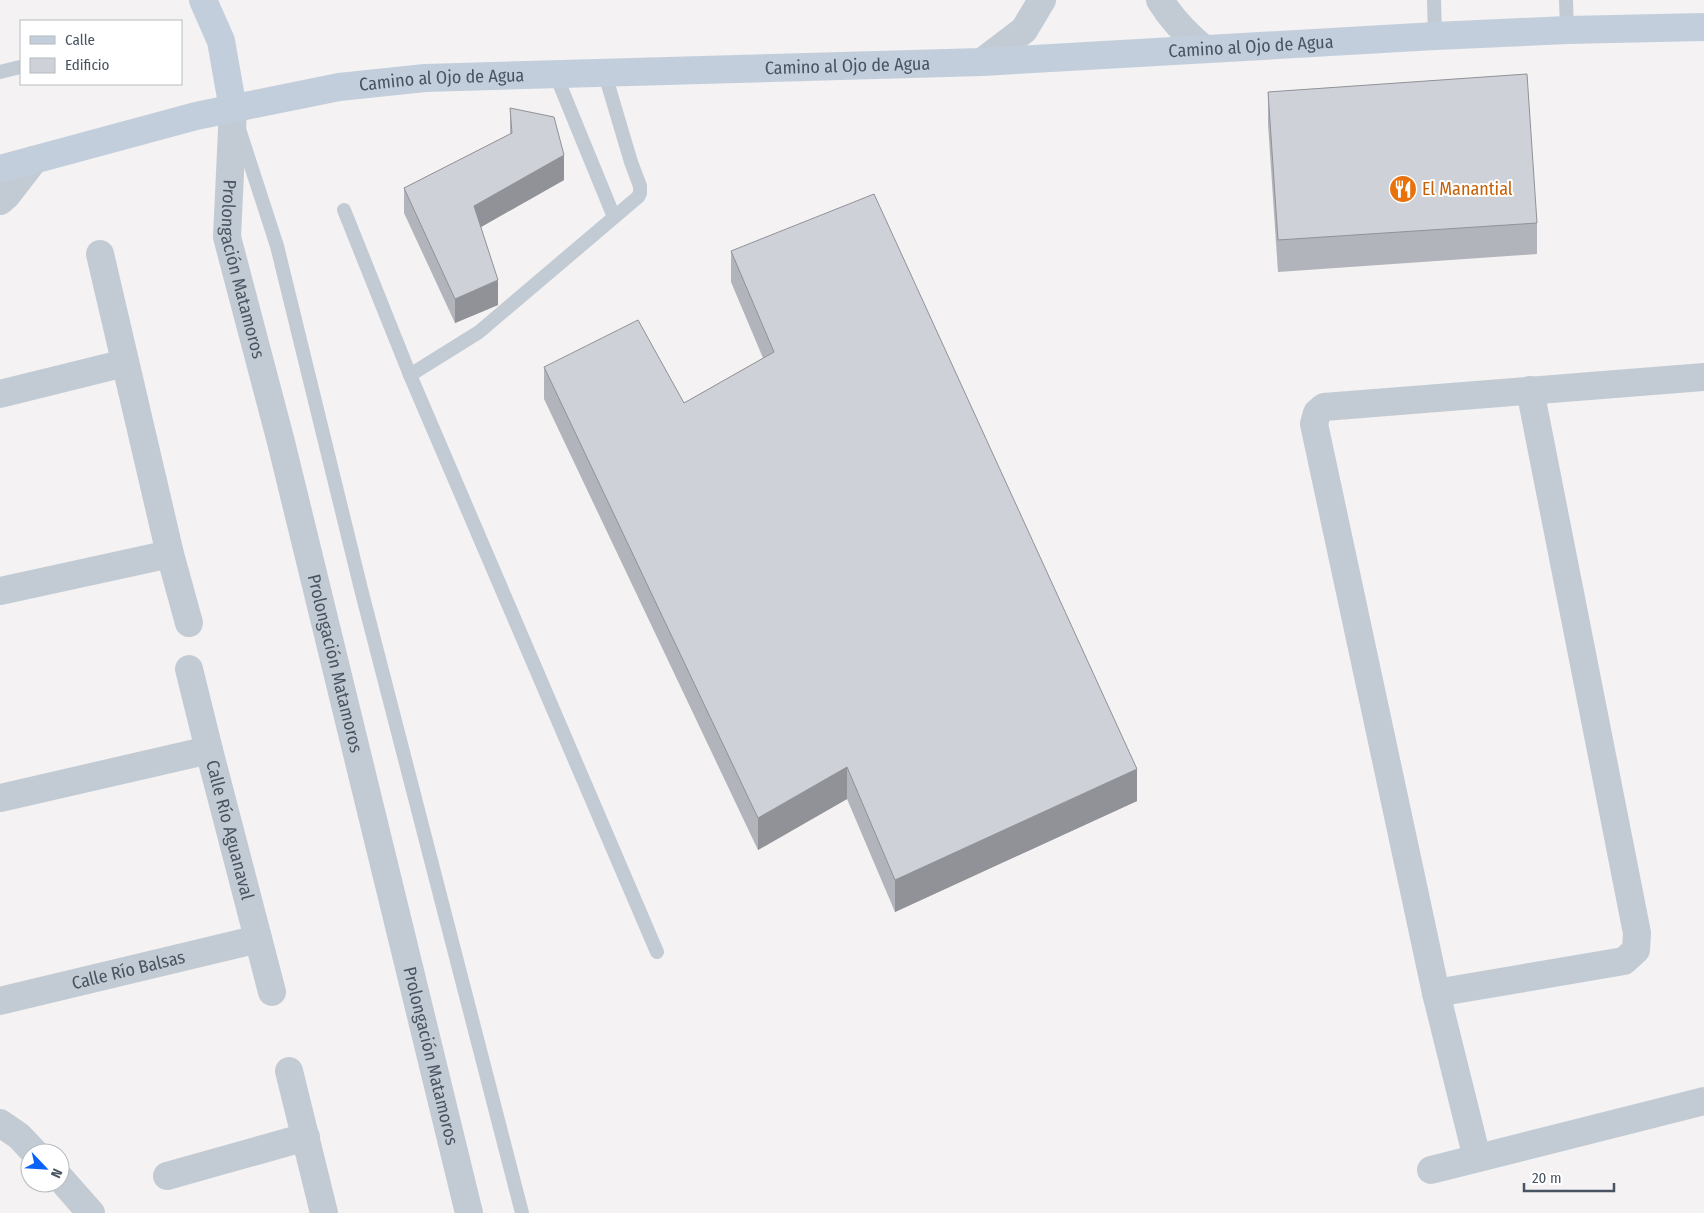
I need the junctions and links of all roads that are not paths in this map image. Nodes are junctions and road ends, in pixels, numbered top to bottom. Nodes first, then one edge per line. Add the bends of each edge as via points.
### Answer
1 (203, 0) edge
2 (1042, 0) edge
3 (1160, 0) edge
4 (1434, 0) edge
5 (1566, 0) edge
6 (1704, 27) edge
7 (1567, 30) junction
8 (1435, 36) junction
9 (1204, 50) junction
10 (982, 62) junction
11 (20, 67) dead end
12 (604, 71) junction
13 (0, 72) edge
14 (555, 73) junction
15 (233, 109) junction
16 (34, 160) junction
17 (0, 169) edge
18 (0, 201) edge
19 (344, 210) dead end
20 (614, 217) junction
21 (100, 254) dead end
22 (125, 363) junction
23 (410, 375) junction
24 (1704, 377) edge
25 (1530, 390) junction
26 (0, 394) edge
27 (170, 554) junction
28 (0, 591) edge
29 (189, 623) dead end
30 (189, 669) dead end
31 (209, 750) junction
32 (0, 798) edge
33 (258, 939) junction
34 (657, 952) dead end
35 (272, 992) dead end
36 (1436, 993) junction
37 (0, 1002) edge
38 (289, 1071) dead end
39 (1704, 1101) edge
40 (0, 1123) edge
41 (306, 1138) junction
42 (26, 1143) edge
43 (1477, 1158) junction
44 (1432, 1170) dead end
45 (167, 1176) dead end
46 (70, 1189) edge
47 (91, 1213) edge
48 (324, 1213) edge
49 (469, 1213) edge
50 (522, 1213) edge

1 - 15 street via 221,41
2 - 10 street via 1024,30
3 - 9 street via 1184,32
4 - 8 lane
5 - 7 lane
6 - 7 street, Camino al Ojo de Agua
7 - 8 street, Camino al Ojo de Agua
8 - 9 street, Camino al Ojo de Agua
9 - 10 street, Camino al Ojo de Agua
10 - 12 street, Camino al Ojo de Agua
11 - 13 lane
12 - 14 street, Camino al Ojo de Agua
12 - 20 lane via 641,190 638,197
14 - 15 street, Camino al Ojo de Agua via 425,78 339,87
14 - 20 lane
15 - 16 street, Camino al Ojo de Agua
15 - 49 street, Prolongación Matamoros via 227,237 281,442
15 - 50 lane via 277,246 361,589
16 - 17 street, Camino al Ojo de Agua
16 - 18 street
19 - 23 lane
20 - 23 lane via 479,332
21 - 22 street
22 - 26 street
22 - 27 street
23 - 34 lane
24 - 25 street
25 - 36 street via 1637,934 1636,950 1624,961
25 - 36 street via 1324,407 1317,413 1314,424
27 - 28 street
27 - 29 street
30 - 31 street, Calle Río Aguanaval
31 - 32 street
31 - 33 street, Calle Río Aguanaval
33 - 35 street, Calle Río Aguanaval
33 - 37 street, Calle Río Balsas
36 - 43 street
38 - 41 street
39 - 43 street
40 - 42 street
41 - 45 street
41 - 48 street
43 - 44 street
46 - 47 street

